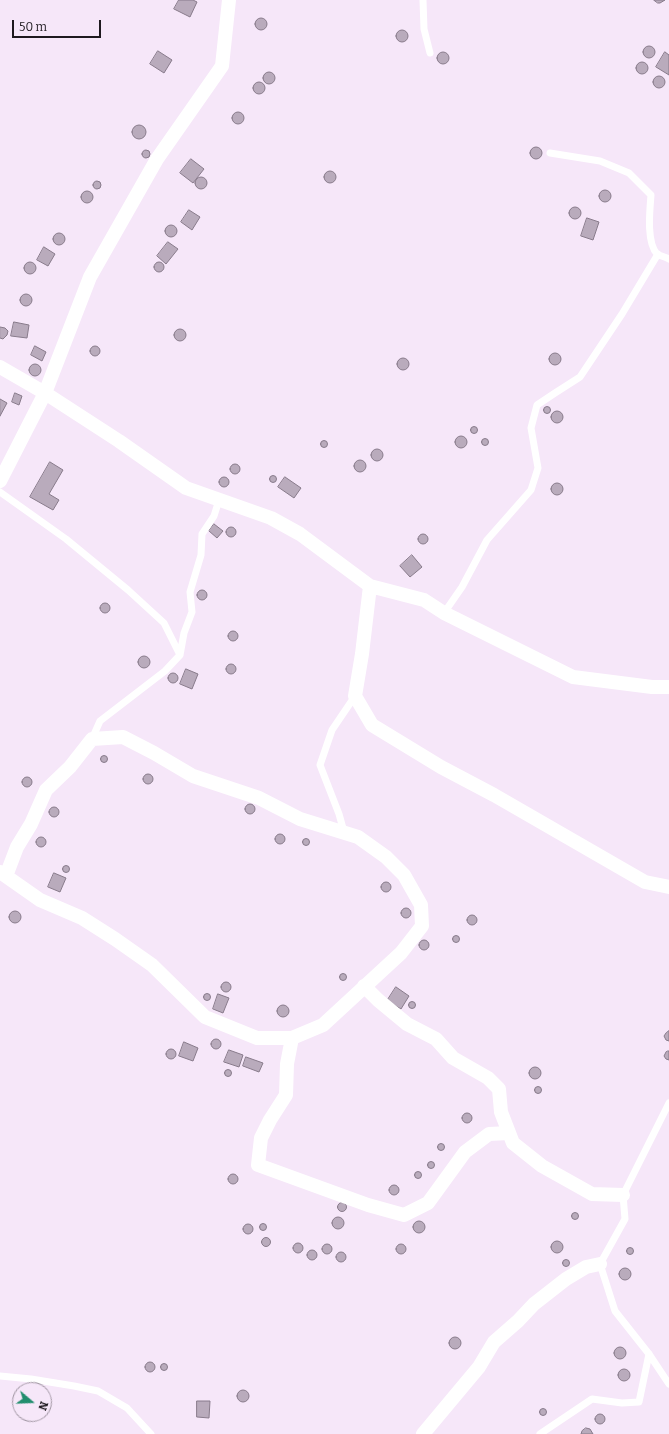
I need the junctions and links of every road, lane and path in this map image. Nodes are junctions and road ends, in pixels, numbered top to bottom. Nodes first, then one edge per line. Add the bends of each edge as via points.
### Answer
1 (229, 0) edge
2 (422, 0) edge
3 (430, 53) dead end
4 (550, 153) dead end
5 (658, 254) junction
6 (669, 259) edge
7 (0, 367) edge
8 (45, 393) junction
9 (0, 481) edge
10 (0, 492) edge
11 (219, 500) junction
12 (370, 586) junction
13 (444, 613) junction
14 (180, 655) junction
15 (669, 687) edge
16 (355, 696) junction
17 (92, 739) junction
18 (344, 832) junction
19 (3, 874) edge
20 (669, 887) edge
21 (364, 986) junction
22 (292, 1038) junction
23 (669, 1103) edge
24 (509, 1133) junction
25 (623, 1195) junction
26 (600, 1264) junction
27 (649, 1354) junction
28 (0, 1376) edge
29 (669, 1384) edge
30 (151, 1434) edge
31 (423, 1434) edge
32 (540, 1434) edge

1 - 8 street via 222,66 157,159 90,277
2 - 3 lane via 424,29
4 - 5 lane via 600,161 629,173 651,195 649,222 652,242
5 - 6 lane
5 - 13 lane via 580,377 537,405 531,428 538,468 531,490 487,540 462,587
7 - 8 street
8 - 9 street
8 - 11 street via 186,488
10 - 14 lane via 66,539 128,590 164,623
11 - 12 street via 271,518 300,534
11 - 14 lane via 214,516 202,534 201,555 190,592 192,612 184,633
12 - 13 street via 424,600
12 - 16 street
13 - 15 street via 573,677
14 - 17 lane via 165,671 100,721
16 - 18 lane via 332,730 320,765 340,814
16 - 20 street via 372,725 416,752 645,882
17 - 18 street via 123,737 193,776 259,798 300,819
17 - 19 street via 70,767 46,790
18 - 21 street via 358,836 386,857 404,875 421,905 422,926 401,952
19 - 22 street via 40,900 82,918 152,964 205,1017 257,1038
21 - 22 street via 323,1024
21 - 24 street via 407,1024 436,1039 453,1058 488,1078 499,1089 501,1112
22 - 24 street via 287,1064 286,1095 261,1138 258,1165 368,1205 404,1215 428,1203 465,1152 489,1134
23 - 25 lane
24 - 25 street via 513,1143 542,1166 592,1194
25 - 26 lane via 625,1219
26 - 27 lane via 615,1310
26 - 31 street via 586,1266 566,1279 534,1304 494,1342 480,1367
27 - 29 lane
27 - 32 lane via 639,1402 622,1403 592,1399
28 - 30 lane via 98,1391 127,1408

